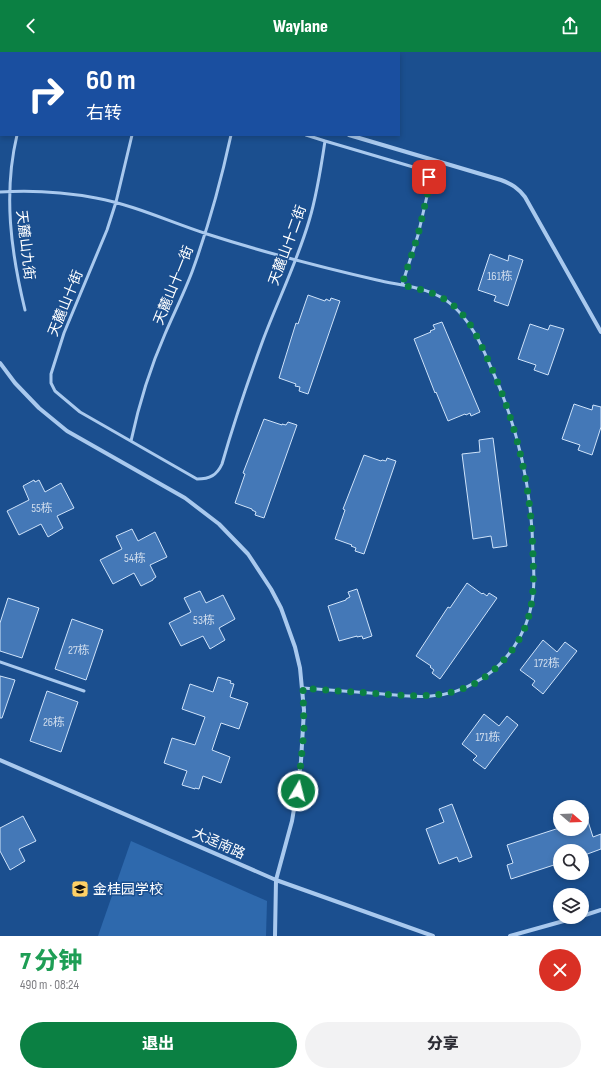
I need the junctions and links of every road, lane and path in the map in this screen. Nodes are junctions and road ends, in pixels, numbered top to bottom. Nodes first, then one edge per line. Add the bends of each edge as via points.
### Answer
1 (17, 136) edge
2 (132, 136) edge
3 (231, 136) edge
4 (309, 136) edge
5 (352, 136) edge
6 (325, 141) junction
7 (9, 191) junction
8 (0, 192) edge
9 (116, 202) junction
10 (204, 233) junction
11 (296, 260) junction
12 (402, 285) junction
13 (25, 310) dead end
14 (601, 332) edge
15 (0, 363) edge
16 (131, 441) junction
17 (0, 662) edge
18 (303, 688) junction
19 (84, 691) dead end
20 (0, 760) edge
21 (276, 880) junction
22 (601, 910) edge
23 (589, 914) edge
24 (553, 924) edge
25 (275, 936) edge
26 (433, 936) edge
27 (510, 936) edge

1 - 7 lane, 天麓山九街
2 - 9 lane, 天麓山十街
3 - 10 lane, 天麓山十一街
4 - 6 lane
5 - 14 street via 506,182 519,189
6 - 11 lane, 天麓山十二街 via 309,221
6 - 12 lane via 420,169 429,177 430,183 418,235
7 - 8 lane
7 - 9 lane via 59,193
7 - 13 lane, 天麓山九街 via 12,239
9 - 10 lane
9 - 16 lane, 天麓山十街 via 64,333 51,374 51,383 55,391 80,412
10 - 11 lane
10 - 16 lane, 天麓山十一街 via 192,273 147,379
11 - 12 lane
11 - 16 lane, 天麓山十二街 via 263,340 219,471 205,479 197,479
12 - 18 lane via 428,291 450,303 469,322 501,389 516,434 527,481 533,529 532,602 526,626 514,648 498,667 478,682 456,691 431,696 407,696
15 - 18 street via 39,408 67,431 185,498 234,538 260,571 281,608 295,647
17 - 19 lane
18 - 21 street via 304,731 298,791
20 - 21 street, 大迳南路
21 - 25 street
21 - 26 street, 大迳南路
22 - 23 street
24 - 27 street

